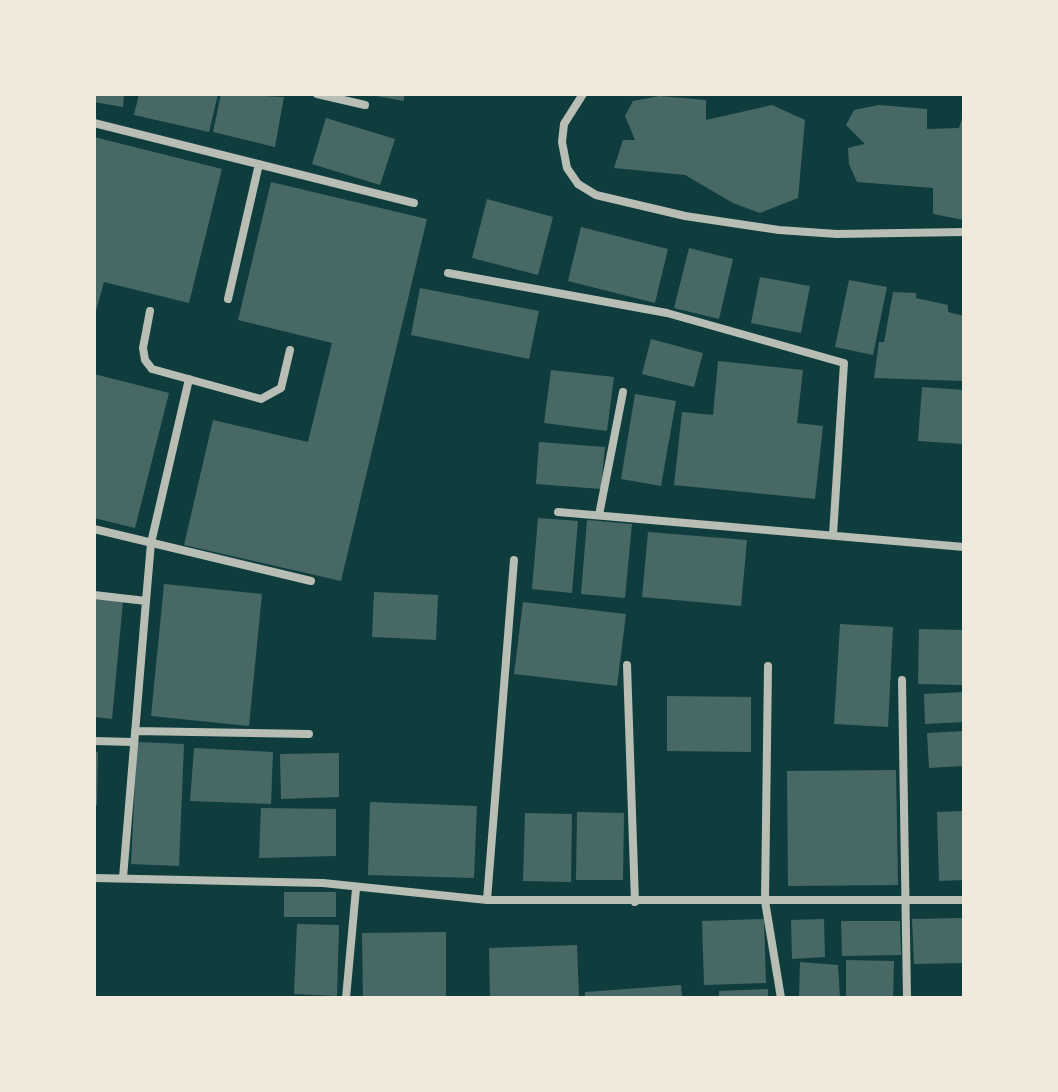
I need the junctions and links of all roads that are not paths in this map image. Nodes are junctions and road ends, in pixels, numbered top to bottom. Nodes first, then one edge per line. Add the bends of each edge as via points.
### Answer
1 (317, 94) edge
2 (583, 94) edge
3 (365, 105) dead end
4 (94, 123) edge
5 (259, 164) junction
6 (414, 203) dead end
7 (964, 232) edge
8 (448, 273) dead end
9 (228, 299) dead end
10 (150, 311) dead end
11 (290, 350) dead end
12 (189, 379) junction
13 (623, 392) dead end
14 (558, 512) dead end
15 (599, 515) junction
16 (94, 529) edge
17 (833, 535) junction
18 (151, 543) junction
19 (964, 547) edge
20 (514, 560) dead end
21 (311, 581) dead end
22 (94, 595) edge
23 (146, 601) junction
24 (627, 665) dead end
25 (768, 666) dead end
26 (902, 680) dead end
27 (135, 731) junction
28 (309, 734) dead end
29 (94, 741) edge
30 (133, 742) junction
31 (94, 878) edge
32 (123, 878) junction
33 (356, 889) junction
34 (487, 900) junction
35 (964, 900) edge
36 (765, 901) junction
37 (907, 901) junction
38 (635, 902) junction
39 (346, 998) edge
40 (781, 998) edge
41 (907, 998) edge

1 - 3 street
2 - 7 street via 564,124 562,142 567,168 578,184 596,195 779,230
4 - 5 street
5 - 6 street
5 - 9 street
8 - 17 street via 667,313 844,363
10 - 12 street via 145,360 152,369
11 - 12 street via 281,388 272,396 261,399
12 - 18 street
13 - 15 street
14 - 15 street
15 - 17 street
16 - 18 street
17 - 19 street
18 - 21 street
18 - 23 street
20 - 34 street
22 - 23 street
23 - 27 street
24 - 38 street
25 - 36 street
26 - 37 street
27 - 28 street
27 - 30 street
29 - 30 street
30 - 32 street
31 - 32 street
32 - 33 street via 323,883
33 - 34 street
33 - 39 street
34 - 38 street
35 - 37 street
36 - 37 street
36 - 38 street
36 - 40 street
37 - 41 street

